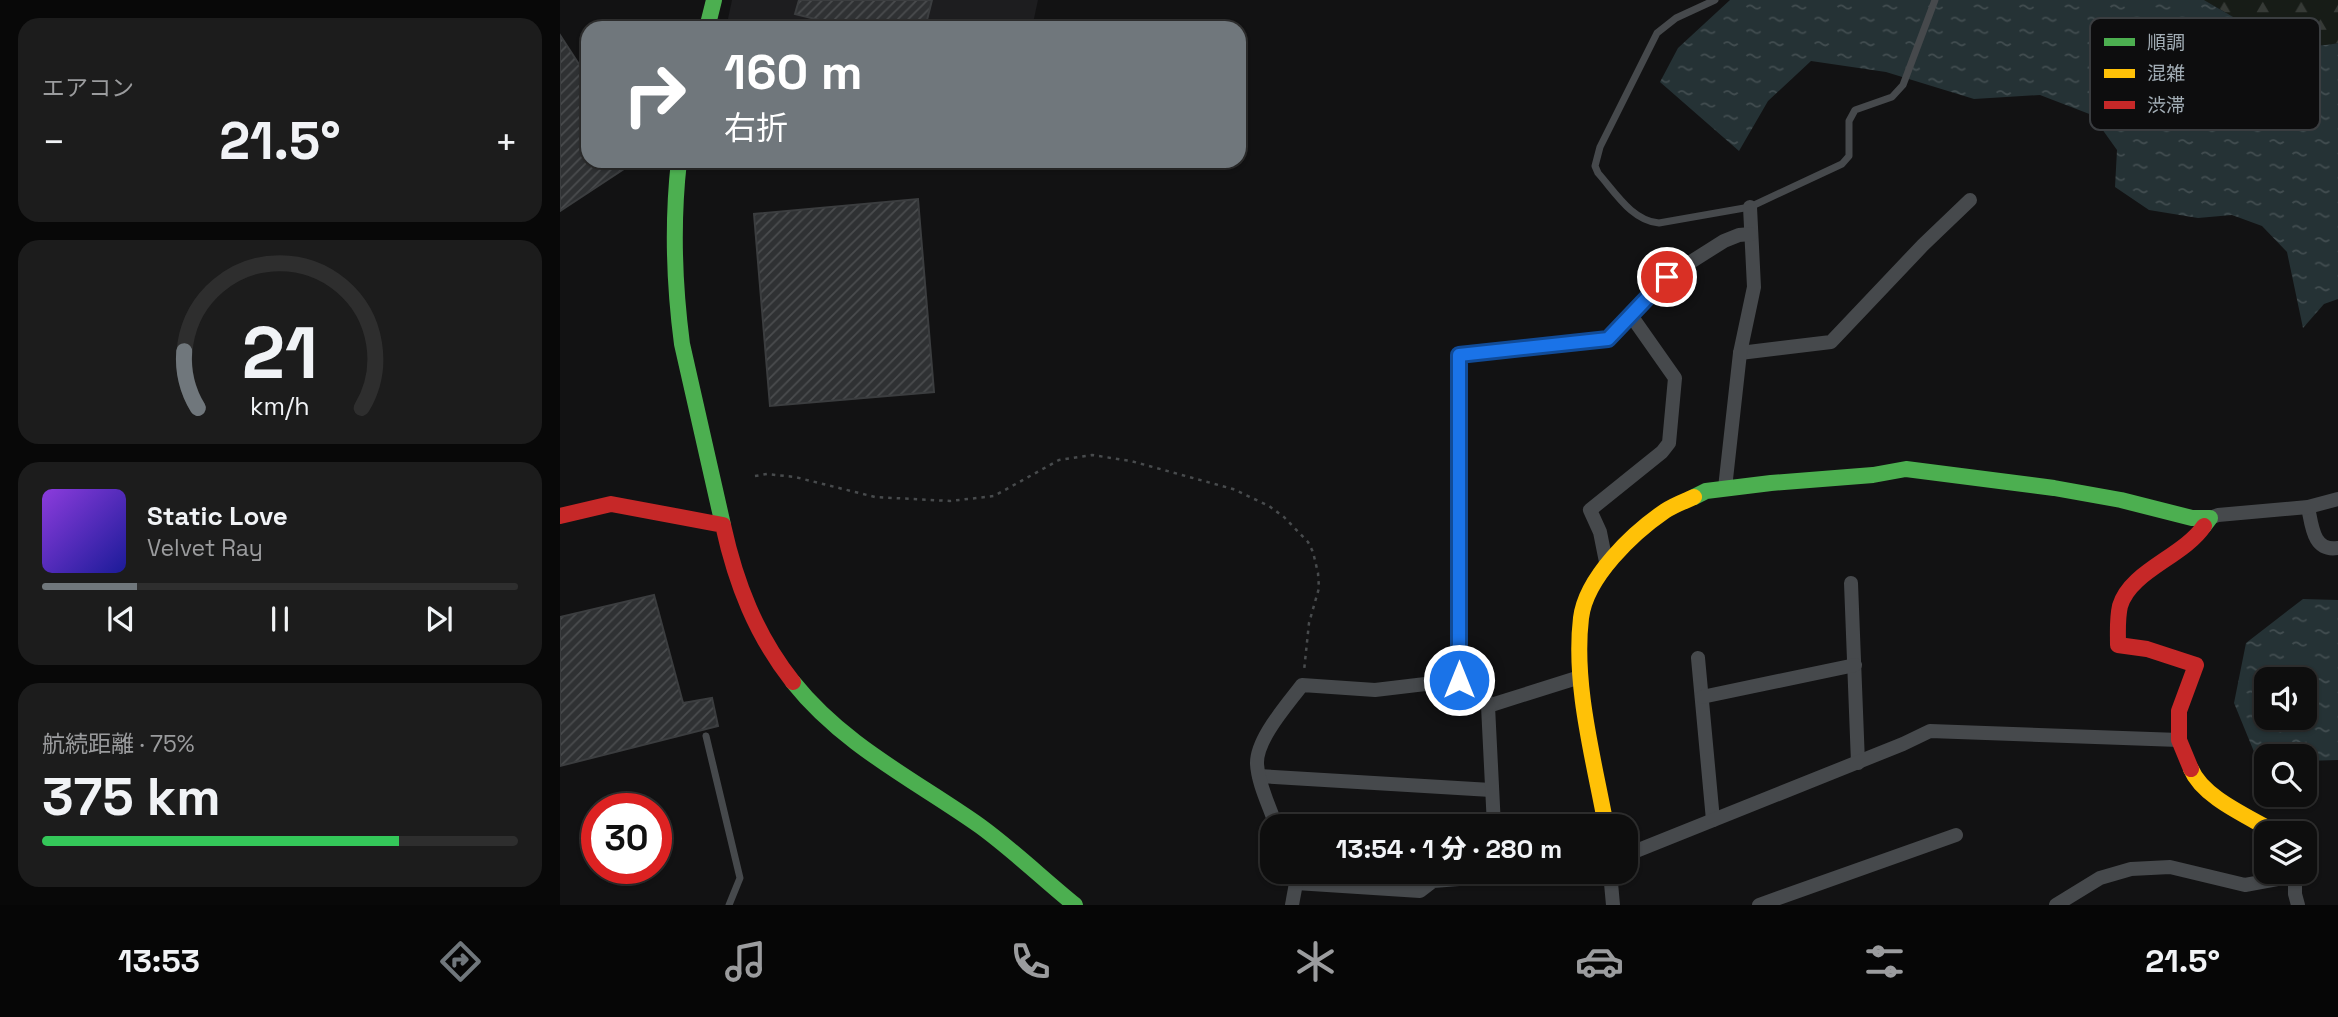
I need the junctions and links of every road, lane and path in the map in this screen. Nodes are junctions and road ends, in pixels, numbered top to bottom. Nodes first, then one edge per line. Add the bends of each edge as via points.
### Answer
1 (714, 0) edge
2 (1715, 0) edge
3 (1935, 0) edge
4 (709, 21) edge
5 (678, 168) edge
6 (1970, 200) dead end
7 (1749, 206) junction
8 (1751, 234) junction
9 (1630, 314) junction
10 (1740, 353) junction
11 (755, 476) dead end
12 (1725, 488) junction
13 (2338, 499) edge
14 (2308, 507) junction
15 (560, 516) edge
16 (2210, 518) junction
17 (723, 525) junction
18 (2338, 548) edge
19 (1606, 562) junction
20 (1851, 583) dead end
21 (1698, 658) dead end
22 (1855, 665) junction
23 (1580, 677) junction
24 (1459, 680) junction
25 (1302, 685) junction
26 (1702, 697) junction
27 (1488, 706) junction
28 (706, 736) dead end
29 (2179, 740) junction
30 (1858, 763) junction
31 (1259, 776) junction
32 (1491, 790) junction
33 (1272, 814) edge
34 (1493, 814) edge
35 (1604, 814) edge
36 (1713, 820) junction
37 (2257, 821) edge
38 (1956, 835) dead end
39 (1638, 850) edge
40 (2254, 883) edge
41 (1294, 884) edge
42 (1357, 884) edge
43 (1429, 884) edge
44 (1611, 884) edge
45 (2295, 884) edge
46 (729, 905) edge
47 (1074, 905) edge
48 (1292, 905) edge
49 (1613, 905) edge
50 (1759, 905) edge
51 (2056, 905) edge
52 (2298, 905) edge

1 - 4 street
2 - 7 lane via 1676,18 1657,33 1595,166 1634,214 1649,222
3 - 7 lane via 1903,85 1892,97 1856,110 1849,121 1849,156 1842,164
5 - 17 street via 673,233 677,306
6 - 10 street via 1831,342
7 - 8 street
8 - 9 street via 1724,241 1667,277
8 - 10 street via 1754,287
9 - 19 street via 1675,378 1674,393 1669,443 1590,510
9 - 24 street via 1608,339 1459,355
10 - 12 street
11 - 25 path via 795,477 875,497 950,500 994,496 1059,460 1092,455 1233,489 1284,517 1313,552 1318,588
12 - 16 street via 1906,469 2054,488
12 - 19 street via 1706,491 1666,509
13 - 14 street
14 - 16 street
14 - 18 street via 2321,546
15 - 17 street via 611,504
16 - 29 street via 2192,542 2132,583 2116,621 2118,645 2196,665 2179,711
17 - 47 street via 758,630 808,702 884,765 993,836
19 - 23 street via 1581,616
20 - 22 street
21 - 26 street
22 - 26 street
22 - 30 street
23 - 27 street
23 - 35 street
24 - 25 street via 1375,690
24 - 27 street via 1470,681 1485,693
25 - 31 street via 1268,729 1256,761
26 - 36 street
27 - 32 street
28 - 46 lane via 740,878
29 - 30 street via 1930,731
29 - 37 street via 2194,778 2240,814
30 - 36 street
31 - 32 street
31 - 33 street
32 - 34 street
36 - 39 street
38 - 50 street
40 - 51 street via 2245,885 2170,867 2131,869 2100,877
41 - 48 street
42 - 43 street via 1420,891
44 - 49 street
45 - 52 street

